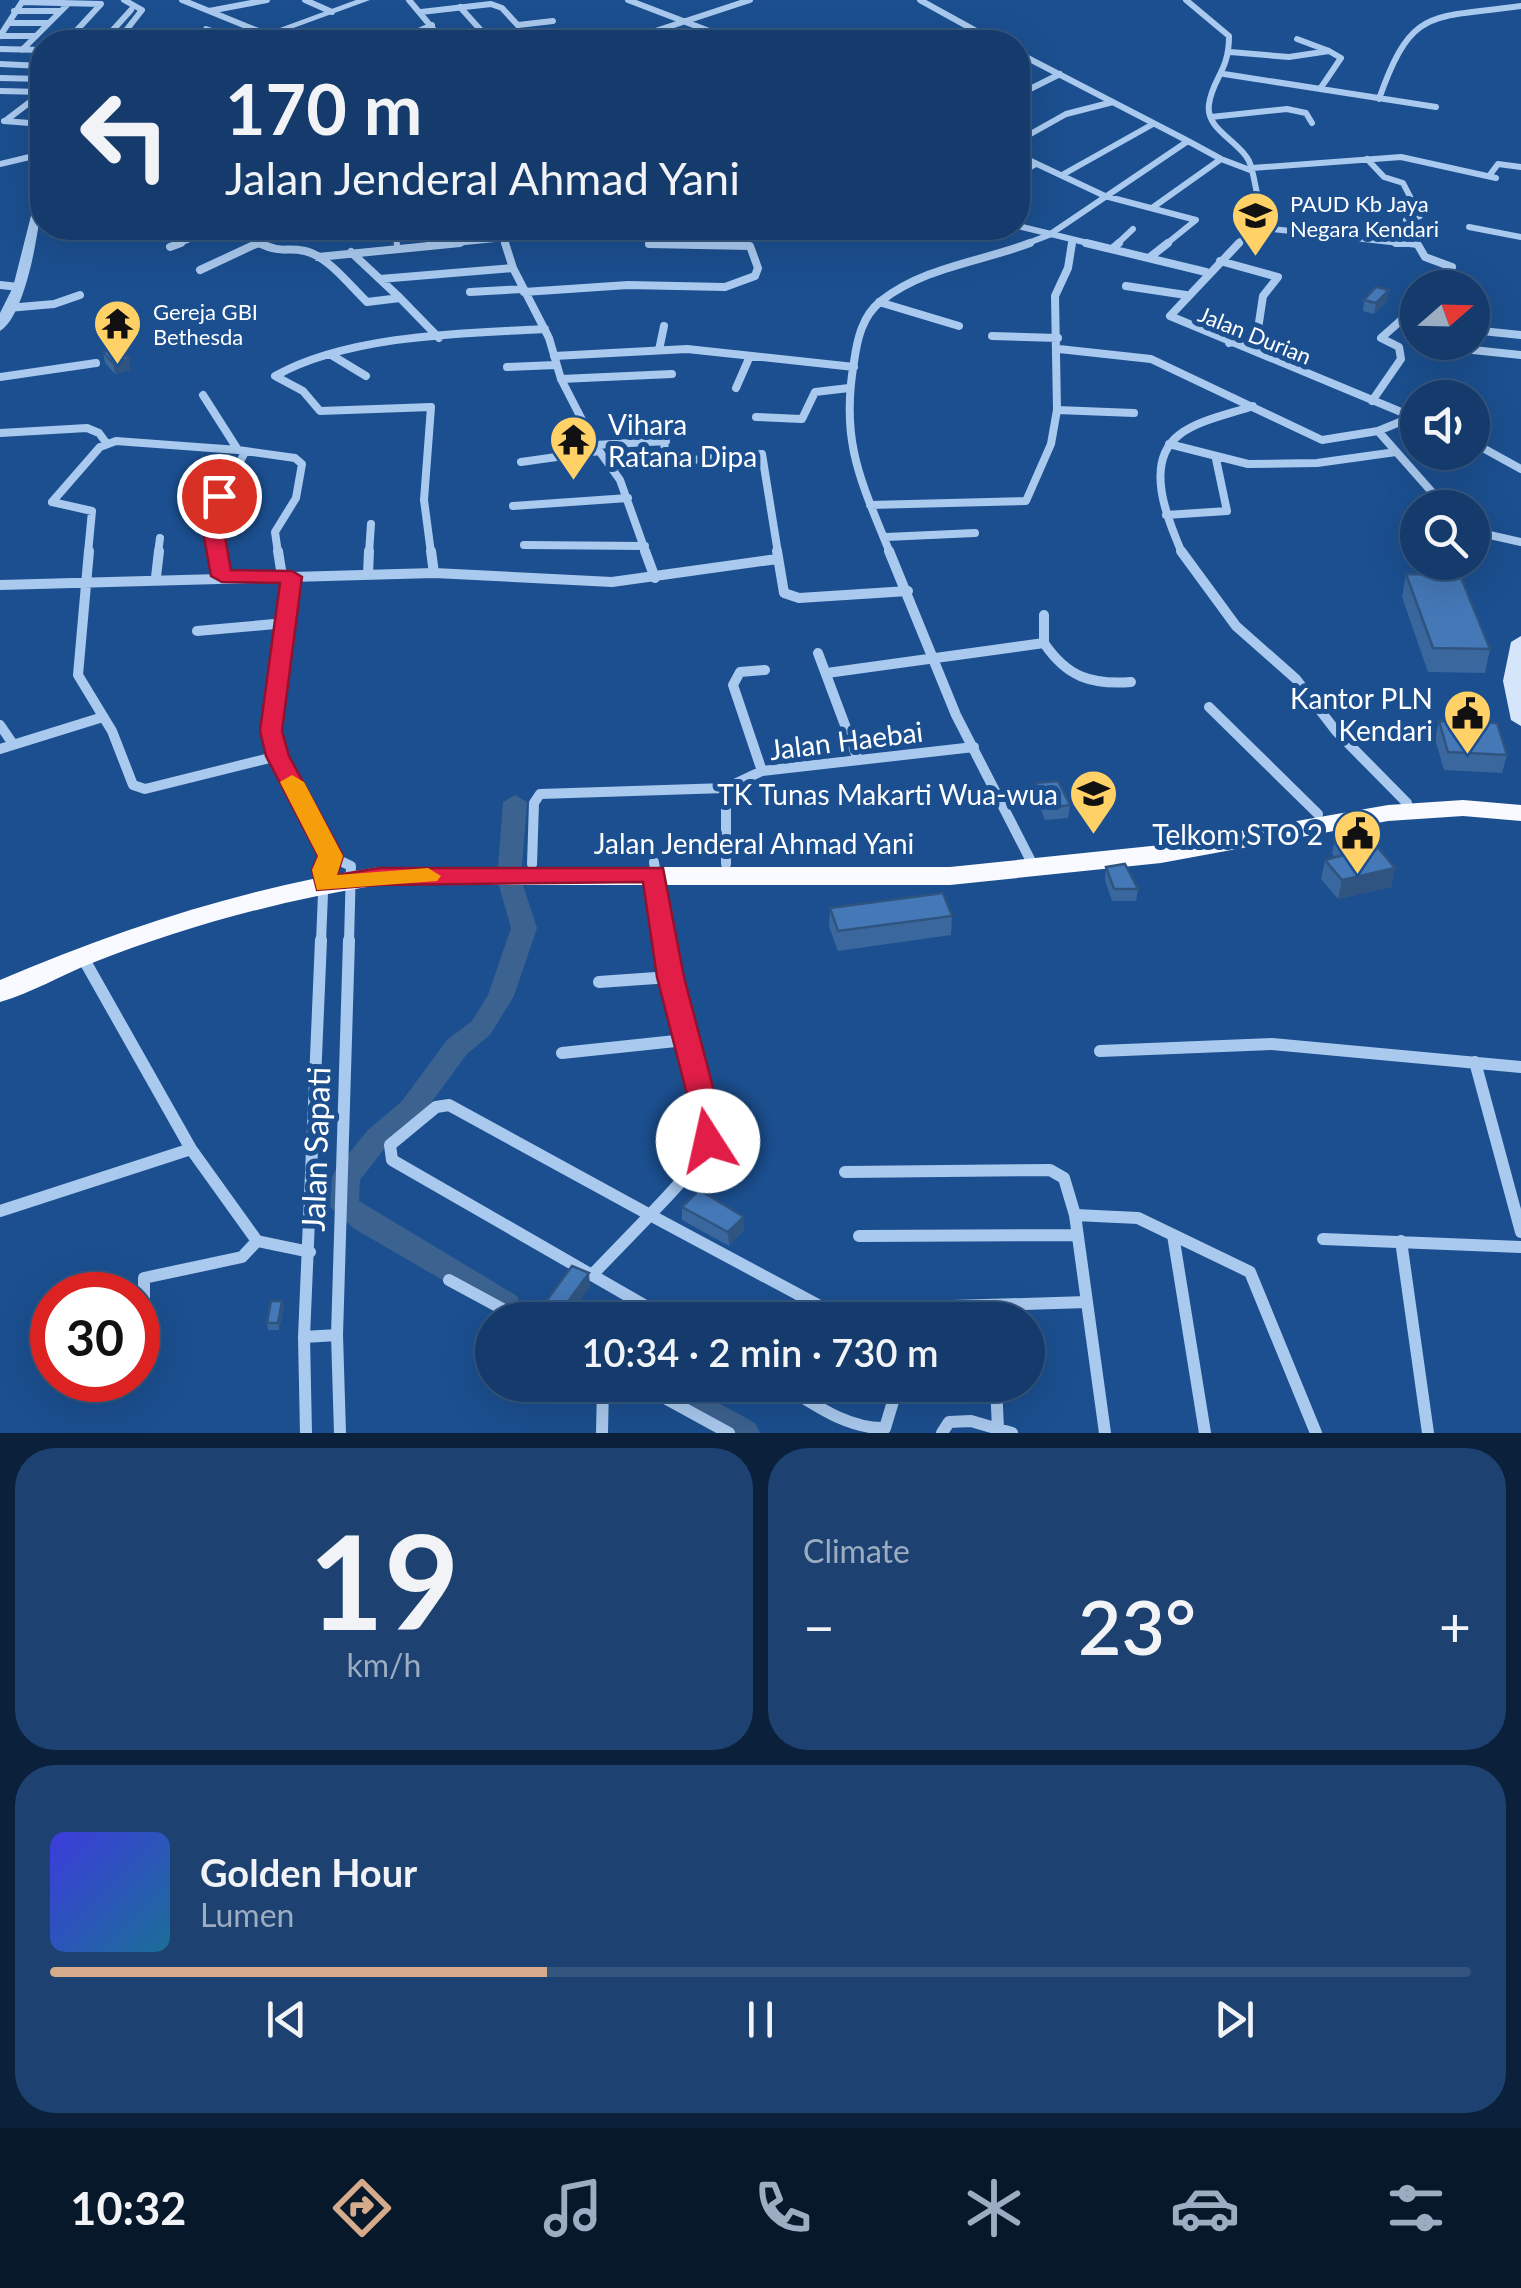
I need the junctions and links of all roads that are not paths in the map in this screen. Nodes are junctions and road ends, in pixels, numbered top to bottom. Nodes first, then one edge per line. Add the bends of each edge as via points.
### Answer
1 (124, 0) edge
2 (182, 0) edge
3 (267, 0) edge
4 (304, 0) edge
5 (366, 0) edge
6 (408, 0) edge
7 (496, 0) edge
8 (628, 0) edge
9 (750, 0) edge
10 (920, 0) edge
11 (1186, 0) edge
12 (38, 1) edge
13 (69, 2) edge
14 (484, 4) junction
15 (1521, 6) edge
16 (460, 7) junction
17 (131, 10) dead end
18 (14, 11) junction
19 (208, 11) junction
20 (60, 12) junction
21 (332, 12) junction
22 (421, 12) junction
23 (553, 21) dead end
24 (686, 23) junction
25 (10, 24) junction
26 (48, 24) junction
27 (432, 25) junction
28 (206, 29) dead end
29 (970, 29) joint
30 (42, 30) edge
31 (77, 30) edge
32 (113, 30) edge
33 (126, 30) edge
34 (209, 30) edge
35 (254, 30) edge
36 (284, 30) edge
37 (421, 30) edge
38 (436, 30) edge
39 (481, 30) edge
40 (662, 30) edge
41 (705, 30) edge
42 (967, 30) edge
43 (0, 36) edge
44 (30, 36) edge
45 (1298, 40) dead end
46 (30, 42) edge
47 (0, 49) edge
48 (22, 50) junction
49 (30, 50) edge
50 (1329, 51) junction
51 (1230, 52) junction
52 (1030, 60) edge
53 (0, 64) edge
54 (30, 65) edge
55 (1060, 74) junction
56 (1224, 74) junction
57 (0, 78) edge
58 (30, 79) edge
59 (1030, 89) edge
60 (1320, 89) junction
61 (0, 91) edge
62 (30, 92) edge
63 (1379, 98) junction
64 (30, 101) edge
65 (1114, 102) junction
66 (1436, 107) dead end
67 (1211, 117) junction
68 (2, 121) edge
69 (30, 123) edge
70 (1153, 124) junction
71 (1312, 124) dead end
72 (1030, 134) edge
73 (1188, 140) junction
74 (30, 157) edge
75 (1221, 158) junction
76 (1367, 159) junction
77 (1030, 161) edge
78 (0, 164) edge
79 (1036, 164) junction
80 (1030, 167) edge
81 (1521, 168) edge
82 (1251, 169) junction
83 (1062, 175) junction
84 (1105, 196) junction
85 (1152, 208) junction
86 (1254, 227) junction
87 (1470, 227) dead end
88 (1030, 229) edge
89 (1132, 229) dead end
90 (1049, 235) junction
91 (1521, 237) edge
92 (30, 240) edge
93 (188, 240) edge
94 (252, 240) edge
95 (396, 240) edge
96 (430, 240) edge
97 (475, 240) edge
98 (505, 240) edge
99 (1072, 240) junction
100 (258, 243) junction
101 (429, 243) junction
102 (649, 244) dead end
103 (397, 246) junction
104 (1418, 246) junction
105 (170, 247) dead end
106 (1112, 248) junction
107 (351, 252) junction
108 (318, 257) junction
109 (1149, 258) junction
110 (1220, 261) junction
111 (512, 268) junction
112 (200, 270) dead end
113 (1447, 270) edge
114 (1206, 272) junction
115 (380, 279) junction
116 (0, 285) edge
117 (1126, 286) dead end
118 (19, 288) junction
119 (523, 291) junction
120 (470, 292) dead end
121 (80, 295) dead end
122 (1186, 295) junction
123 (400, 298) junction
124 (879, 302) junction
125 (8, 308) junction
126 (1400, 321) edge
127 (664, 326) dead end
128 (959, 326) dead end
129 (0, 327) edge
130 (545, 329) junction
131 (1490, 332) edge
132 (1521, 335) edge
133 (992, 336) dead end
134 (439, 338) junction
135 (1058, 343) junction
136 (1228, 343) junction
137 (1400, 348) edge
138 (659, 350) junction
139 (620, 352) junction
140 (1490, 352) edge
141 (1521, 355) edge
142 (334, 356) junction
143 (750, 356) junction
144 (554, 360) junction
145 (1400, 360) edge
146 (96, 363) dead end
147 (854, 367) junction
148 (506, 368) dead end
149 (672, 374) dead end
150 (0, 376) edge
151 (366, 376) dead end
152 (618, 376) junction
153 (561, 379) junction
154 (736, 388) dead end
155 (849, 388) junction
156 (203, 396) dead end
157 (1372, 400) junction
158 (1253, 406) junction
159 (1057, 410) junction
160 (1400, 412) edge
161 (1134, 413) dead end
162 (756, 417) dead end
163 (1400, 423) edge
164 (1378, 431) junction
165 (0, 433) edge
166 (106, 444) junction
167 (1170, 444) junction
168 (597, 448) junction
169 (241, 451) junction
170 (1396, 452) junction
171 (1490, 452) edge
172 (1216, 459) junction
173 (521, 462) dead end
174 (664, 462) junction
175 (610, 467) junction
176 (1521, 469) edge
177 (1430, 490) edge
178 (628, 498) junction
179 (870, 504) junction
180 (514, 506) dead end
181 (1166, 515) junction
182 (371, 524) dead end
183 (975, 533) dead end
184 (1490, 535) edge
185 (160, 538) dead end
186 (886, 538) junction
187 (1521, 542) edge
188 (524, 545) dead end
189 (646, 546) junction
190 (777, 559) junction
191 (434, 573) junction
192 (368, 574) junction
193 (222, 576) junction
194 (156, 577) junction
195 (287, 577) junction
196 (655, 578) junction
197 (85, 580) junction
198 (1, 588) edge
199 (908, 590) junction
200 (1044, 616) dead end
201 (286, 623) junction
202 (198, 631) dead end
203 (1521, 642) edge
204 (1044, 643) junction
205 (818, 652) dead end
206 (932, 658) junction
207 (766, 670) dead end
208 (827, 673) junction
209 (1130, 682) dead end
210 (1209, 707) dead end
211 (1520, 713) edge
212 (104, 717) junction
213 (0, 725) edge
214 (13, 744) junction
215 (974, 747) junction
216 (0, 749) edge
217 (278, 756) junction
218 (858, 760) junction
219 (762, 771) junction
220 (726, 788) junction
221 (1407, 802) junction
222 (1521, 805) edge
223 (1521, 813) edge
224 (1318, 814) junction
225 (1032, 862) junction
226 (726, 864) junction
227 (512, 868) junction
228 (654, 868) junction
229 (336, 871) junction
230 (82, 956) junction
231 (670, 977) junction
232 (599, 982) dead end
233 (1, 986) edge
234 (685, 1040) junction
235 (1100, 1051) dead end
236 (562, 1053) dead end
237 (1475, 1062) junction
238 (1521, 1067) edge
239 (191, 1149) junction
240 (845, 1172) dead end
241 (0, 1211) edge
242 (650, 1215) junction
243 (1076, 1215) junction
244 (1521, 1232) edge
245 (1174, 1235) junction
246 (859, 1236) dead end
247 (1076, 1236) junction
248 (1323, 1240) dead end
249 (1401, 1240) junction
250 (257, 1242) junction
251 (1521, 1247) edge
252 (310, 1252) junction
253 (160, 1275) edge
254 (592, 1275) junction
255 (449, 1280) dead end
256 (490, 1302) edge
257 (639, 1302) edge
258 (812, 1302) edge
259 (1087, 1302) junction
260 (1045, 1307) edge
261 (336, 1335) junction
262 (304, 1338) junction
263 (603, 1402) edge
264 (672, 1402) edge
265 (812, 1402) edge
266 (893, 1402) edge
267 (999, 1402) edge
268 (1005, 1431) edge
269 (306, 1433) edge
270 (340, 1433) edge
271 (602, 1433) edge
272 (729, 1433) edge
273 (942, 1433) edge
274 (1105, 1433) edge
275 (1204, 1433) edge
276 (1316, 1433) edge
277 (1428, 1433) edge

1 - 33 street via 142,10
2 - 19 street
3 - 19 street
4 - 21 street
5 - 21 street
6 - 22 street
7 - 14 street
8 - 24 street
9 - 24 street
10 - 29 street
11 - 51 street via 1228,36
12 - 13 street
12 - 18 street via 22,2
13 - 20 street
13 - 31 street via 101,4
14 - 16 street
14 - 23 street via 502,8 520,28
15 - 63 street via 1425,20 1396,52
16 - 22 street
16 - 39 street
17 - 32 street
18 - 20 street
18 - 25 street
19 - 35 street
20 - 26 street
21 - 36 street
22 - 27 street
24 - 40 street
24 - 41 street
25 - 26 street
25 - 43 street
26 - 30 street
27 - 37 street
27 - 38 street
28 - 34 street
29 - 42 street
43 - 44 street
45 - 50 street
46 - 48 street
47 - 48 street
48 - 49 street
50 - 51 street via 1289,57
50 - 60 street via 1341,58
51 - 56 street
52 - 55 street
53 - 54 street
55 - 59 street
55 - 65 street
56 - 60 street
56 - 67 street via 1209,101
57 - 58 street
60 - 63 street
61 - 62 street
63 - 66 street
64 - 68 street
65 - 70 street
65 - 72 street via 1066,114
67 - 71 street via 1291,109 1306,113
67 - 82 street
68 - 69 street
70 - 73 street
70 - 83 street
73 - 75 street
73 - 84 street
74 - 78 street
75 - 82 street
75 - 85 street
76 - 81 street via 1412,158 1493,177 1498,164
76 - 82 street
76 - 104 street via 1384,177 1403,183 1420,216 1406,220
77 - 79 street
79 - 80 street
79 - 83 street
82 - 86 street via 1261,207
83 - 84 street
84 - 85 street
84 - 90 street
85 - 109 street via 1197,221
86 - 104 street
86 - 110 street, Jalan Durian
87 - 91 street
88 - 90 street
89 - 106 street
90 - 99 street
90 - 124 street via 937,270
92 - 118 street
93 - 105 street
94 - 100 street
95 - 103 street
96 - 101 street
97 - 101 street
98 - 111 street
99 - 106 street
99 - 135 street via 1068,268 1056,287
100 - 108 street
100 - 112 street
101 - 103 street
102 - 119 street via 750,246 758,268 755,276 729,286
103 - 107 street
104 - 113 street via 1425,257 1452,266
106 - 109 street
107 - 108 street
107 - 115 street
108 - 123 street via 367,302
109 - 114 street
110 - 114 street, Jalan Durian
110 - 136 street via 1278,277 1263,296 1260,326
111 - 115 street
111 - 119 street
114 - 122 street, Jalan Durian
115 - 123 street
116 - 118 street
117 - 122 street
118 - 125 street
119 - 120 street
119 - 130 street
121 - 125 street
122 - 136 street, Jalan Durian via 1171,318
123 - 134 street
124 - 128 street
124 - 147 street via 859,331
125 - 129 street
126 - 137 street via 1381,338
127 - 138 street
130 - 134 street
130 - 144 street
131 - 132 street
133 - 135 street
134 - 142 street
135 - 158 street via 1151,359
135 - 159 street
136 - 157 street, Jalan Durian
138 - 139 street
138 - 143 street
139 - 144 street
139 - 152 street
140 - 141 street
142 - 151 street
142 - 191 street via 276,376 303,391 320,411 430,407 424,500
143 - 147 street
143 - 154 street
144 - 148 street
144 - 153 street
145 - 157 street
146 - 150 street
147 - 155 street
149 - 152 street
152 - 153 street
153 - 168 street
155 - 162 street via 814,392 800,420
155 - 179 street via 848,442
156 - 169 street
157 - 160 street, Jalan Durian
158 - 164 street via 1316,439
158 - 167 street via 1182,432
159 - 161 street
159 - 179 street via 1048,455 1023,503
163 - 164 street
164 - 170 street
165 - 166 street via 87,428
166 - 169 street via 127,440
166 - 197 street via 52,502 92,511
167 - 172 street
167 - 181 street via 1160,470
168 - 173 street
168 - 174 street via 666,436
168 - 175 street
169 - 193 street via 214,521
169 - 195 street via 302,464 296,498 275,532
170 - 172 street via 1317,463
170 - 177 street
171 - 176 street
172 - 181 street via 1227,510
174 - 175 street
174 - 190 street via 762,454
175 - 178 street
178 - 180 street
178 - 189 street
179 - 186 street
181 - 221 street via 1186,562 1236,626 1296,679 1336,731
182 - 192 street
183 - 186 street
184 - 187 street
185 - 194 street
186 - 199 street
188 - 189 street
189 - 196 street
190 - 196 street
190 - 199 street via 781,587 792,598
191 - 192 street
191 - 196 street via 573,582
192 - 195 street
193 - 194 street
193 - 195 street
194 - 197 street
195 - 201 street
197 - 198 street
197 - 212 street via 78,675
199 - 206 street
200 - 204 street
201 - 202 street
201 - 217 street via 271,722
203 - 211 main road via 1513,681
204 - 206 street
204 - 209 street via 1056,664 1086,682
205 - 208 street
206 - 208 street
206 - 215 street
207 - 219 street via 740,672 732,686
208 - 218 street
210 - 224 street
212 - 214 street
212 - 217 street via 137,788
213 - 214 street
214 - 216 street
215 - 218 street, Jalan Haebai
215 - 225 street
217 - 229 street
218 - 219 street, Jalan Haebai
219 - 220 street, Jalan Haebai
220 - 226 street
220 - 227 street via 540,794
221 - 222 highway, Jalan Jenderal Ahmad Yani
221 - 224 highway, Jalan Jenderal Ahmad Yani
223 - 225 highway, Jalan Jenderal Ahmad Yani via 1388,813 1161,854
224 - 225 highway, Jalan Jenderal Ahmad Yani
225 - 226 highway, Jalan Jenderal Ahmad Yani
225 - 228 highway, Jalan Jenderal Ahmad Yani via 950,876 852,878
226 - 228 highway, Jalan Jenderal Ahmad Yani
227 - 228 highway, Jalan Jenderal Ahmad Yani
227 - 229 highway, Jalan Jenderal Ahmad Yani
228 - 231 street
229 - 230 highway, Jalan Jenderal Ahmad Yani
229 - 233 highway, Jalan Jenderal Ahmad Yani via 130,930
229 - 252 street, Jalan Sapati
229 - 261 street, Jalan Sapati
230 - 233 highway, Jalan Jenderal Ahmad Yani
230 - 239 street
231 - 232 street
231 - 234 street
234 - 236 street
234 - 242 street via 708,1141
235 - 237 street via 1272,1044
237 - 238 street
237 - 244 street
239 - 241 street
239 - 250 street
240 - 243 street via 1050,1170 1064,1178
242 - 254 street
242 - 254 street via 450,1105 436,1107 390,1145 392,1160
242 - 258 street
243 - 245 street via 1138,1218
243 - 247 street
245 - 275 street
245 - 276 street via 1250,1272
246 - 247 street
247 - 259 street
248 - 249 street
249 - 251 street
249 - 277 street
250 - 252 street
250 - 253 street via 242,1257
252 - 262 street, Jalan Sapati
254 - 257 street
255 - 256 street
259 - 260 street
259 - 274 street
261 - 262 street
261 - 270 street, Jalan Sapati
262 - 269 street, Jalan Sapati
263 - 271 street
264 - 272 street
265 - 266 street via 875,1432 885,1428
267 - 268 street
268 - 273 street via 955,1421

